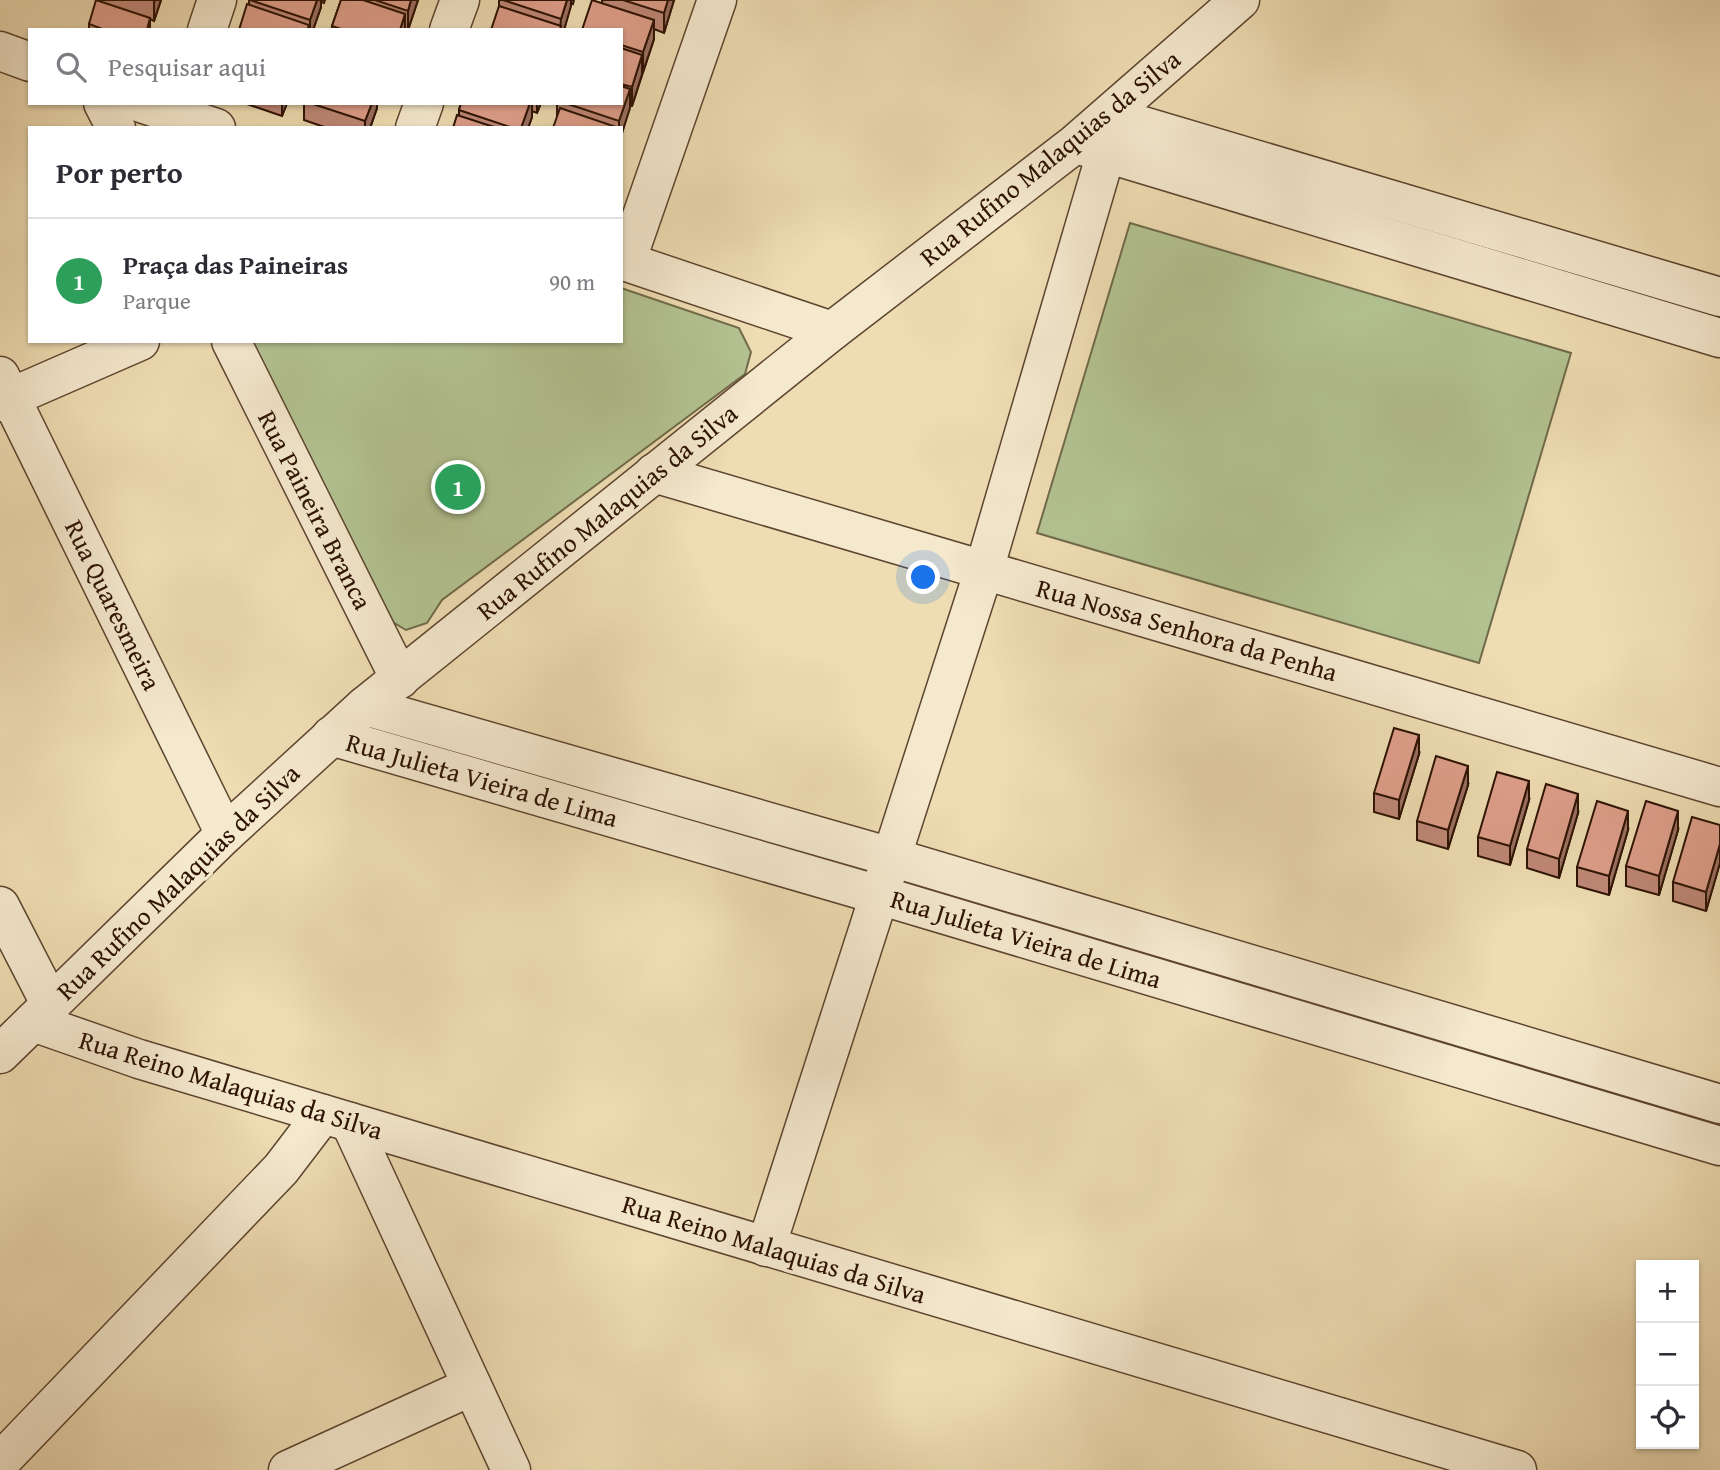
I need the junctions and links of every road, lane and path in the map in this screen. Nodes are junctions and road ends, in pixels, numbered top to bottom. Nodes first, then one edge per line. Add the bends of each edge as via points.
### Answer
1 (217, 0) edge
2 (460, 0) edge
3 (718, 0) edge
4 (1240, 0) edge
5 (208, 28) edge
6 (450, 28) edge
7 (0, 51) edge
8 (28, 61) edge
9 (104, 105) edge
10 (152, 105) edge
11 (423, 105) edge
12 (179, 110) edge
13 (115, 126) edge
14 (212, 126) edge
15 (416, 126) edge
16 (1097, 137) junction
17 (623, 261) edge
18 (1720, 297) edge
19 (832, 331) junction
20 (1720, 338) edge
21 (135, 343) edge
22 (232, 343) edge
23 (4, 392) edge
24 (654, 473) junction
25 (984, 570) junction
26 (400, 679) junction
27 (365, 706) junction
28 (331, 736) junction
29 (1720, 787) edge
30 (225, 834) junction
31 (891, 857) junction
32 (879, 895) junction
33 (0, 906) edge
34 (42, 1014) junction
35 (0, 1054) edge
36 (1720, 1104) edge
37 (336, 1118) junction
38 (1720, 1146) edge
39 (766, 1247) junction
40 (472, 1386) junction
41 (0, 1462) edge
42 (288, 1470) edge
43 (511, 1470) edge
44 (1517, 1470) edge

1 - 5 street
2 - 6 street
3 - 17 street
4 - 16 street, Rua Rufino Malaquias da Silva
7 - 8 street
9 - 13 street
10 - 12 street
11 - 15 street
12 - 14 street
16 - 18 street
16 - 19 street, Rua Rufino Malaquias da Silva
16 - 20 street
16 - 25 street
17 - 19 street
19 - 24 street, Rua Rufino Malaquias da Silva
21 - 23 street
22 - 26 street, Rua Paineira Branca
23 - 30 street, Rua Quaresmeira
24 - 25 street, Rua Nossa Senhora da Penha
24 - 26 street, Rua Rufino Malaquias da Silva
25 - 29 street, Rua Nossa Senhora da Penha
25 - 31 street
26 - 27 street, Rua Rufino Malaquias da Silva
27 - 28 street, Rua Rufino Malaquias da Silva
27 - 31 street, Rua Julieta Vieira de Lima
28 - 30 street, Rua Rufino Malaquias da Silva
28 - 32 street, Rua Julieta Vieira de Lima
30 - 34 street, Rua Rufino Malaquias da Silva
31 - 32 street
31 - 36 street, Rua Julieta Vieira de Lima
32 - 38 street, Rua Julieta Vieira de Lima
32 - 39 street
33 - 34 street
34 - 35 street, Rua Rufino Malaquias da Silva
34 - 37 street, Rua Reino Malaquias da Silva via 139,1059
37 - 39 street, Rua Reino Malaquias da Silva
37 - 40 street
37 - 41 street via 281,1169
39 - 44 street, Rua Reino Malaquias da Silva
40 - 42 street
40 - 43 street

